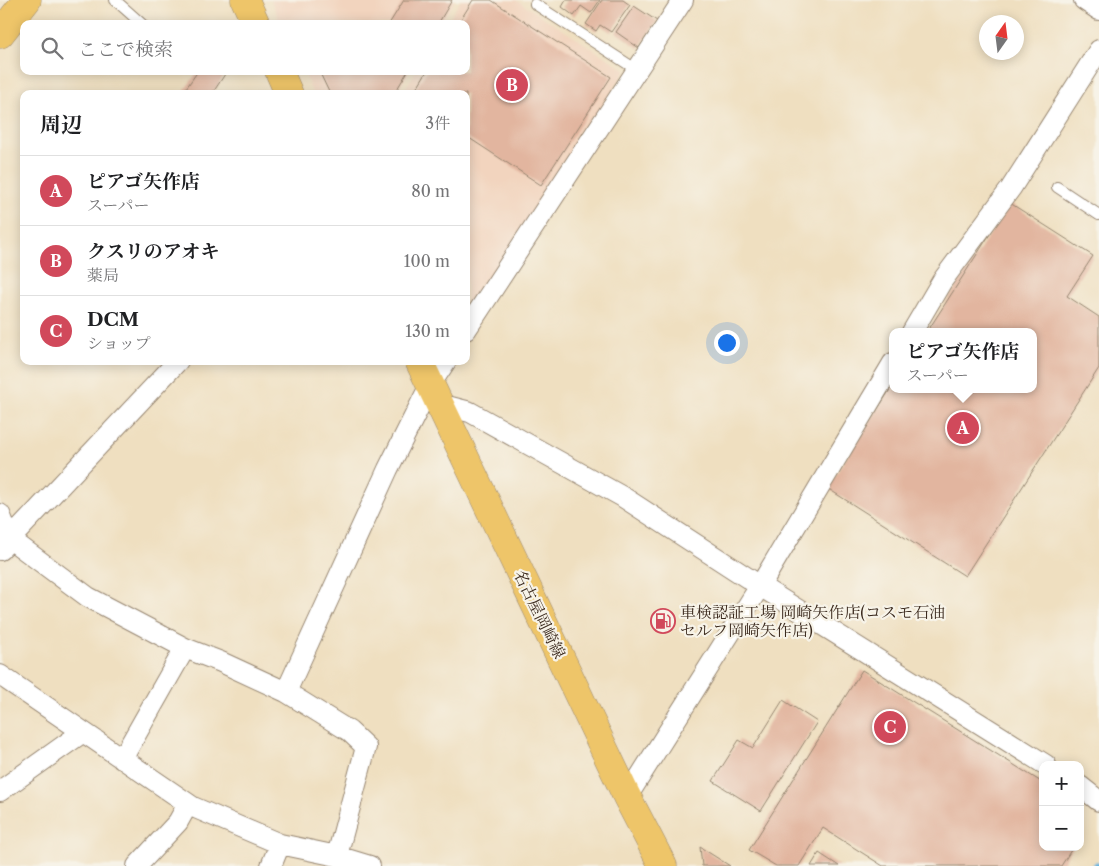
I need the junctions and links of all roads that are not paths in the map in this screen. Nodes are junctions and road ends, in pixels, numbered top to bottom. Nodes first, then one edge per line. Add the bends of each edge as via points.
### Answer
1 (27, 0) edge
2 (115, 0) edge
3 (245, 0) edge
4 (683, 0) edge
5 (1084, 0) edge
6 (535, 4) dead end
7 (1099, 10) edge
8 (138, 20) edge
9 (254, 20) edge
10 (0, 34) edge
11 (1099, 50) edge
12 (637, 70) junction
13 (280, 75) edge
14 (287, 90) edge
15 (1057, 187) dead end
16 (1099, 215) edge
17 (470, 324) edge
18 (914, 328) edge
19 (174, 365) edge
20 (443, 365) edge
21 (889, 370) edge
22 (429, 383) edge
23 (0, 514) edge
24 (5, 544) edge
25 (760, 586) junction
26 (185, 648) junction
27 (0, 675) edge
28 (286, 692) junction
29 (83, 732) junction
30 (122, 759) junction
31 (1040, 761) edge
32 (1084, 789) edge
33 (0, 791) edge
34 (627, 797) junction
35 (1099, 801) edge
36 (188, 804) junction
37 (280, 844) junction
38 (337, 856) junction
39 (137, 866) edge
40 (271, 866) edge
41 (370, 866) edge
42 (663, 866) edge

1 - 10 main road
2 - 8 lane
3 - 9 main road
4 - 12 street
5 - 7 street
6 - 12 lane
11 - 18 street via 1012,188 942,281
12 - 17 street
13 - 14 main road
15 - 16 lane
19 - 24 street
20 - 22 street
21 - 25 street
22 - 25 street via 470,412 623,497
22 - 28 street
22 - 34 main road, 名古屋岡崎線
23 - 24 street
24 - 26 street via 88,597
25 - 31 street
25 - 34 street
26 - 28 street
26 - 30 street
27 - 29 street
28 - 38 street via 349,731 366,746
29 - 30 street
29 - 33 street
30 - 36 street
32 - 35 street
34 - 42 main road, 名古屋岡崎線
36 - 37 street
36 - 39 street via 178,822
37 - 38 street
37 - 40 street
38 - 41 street

